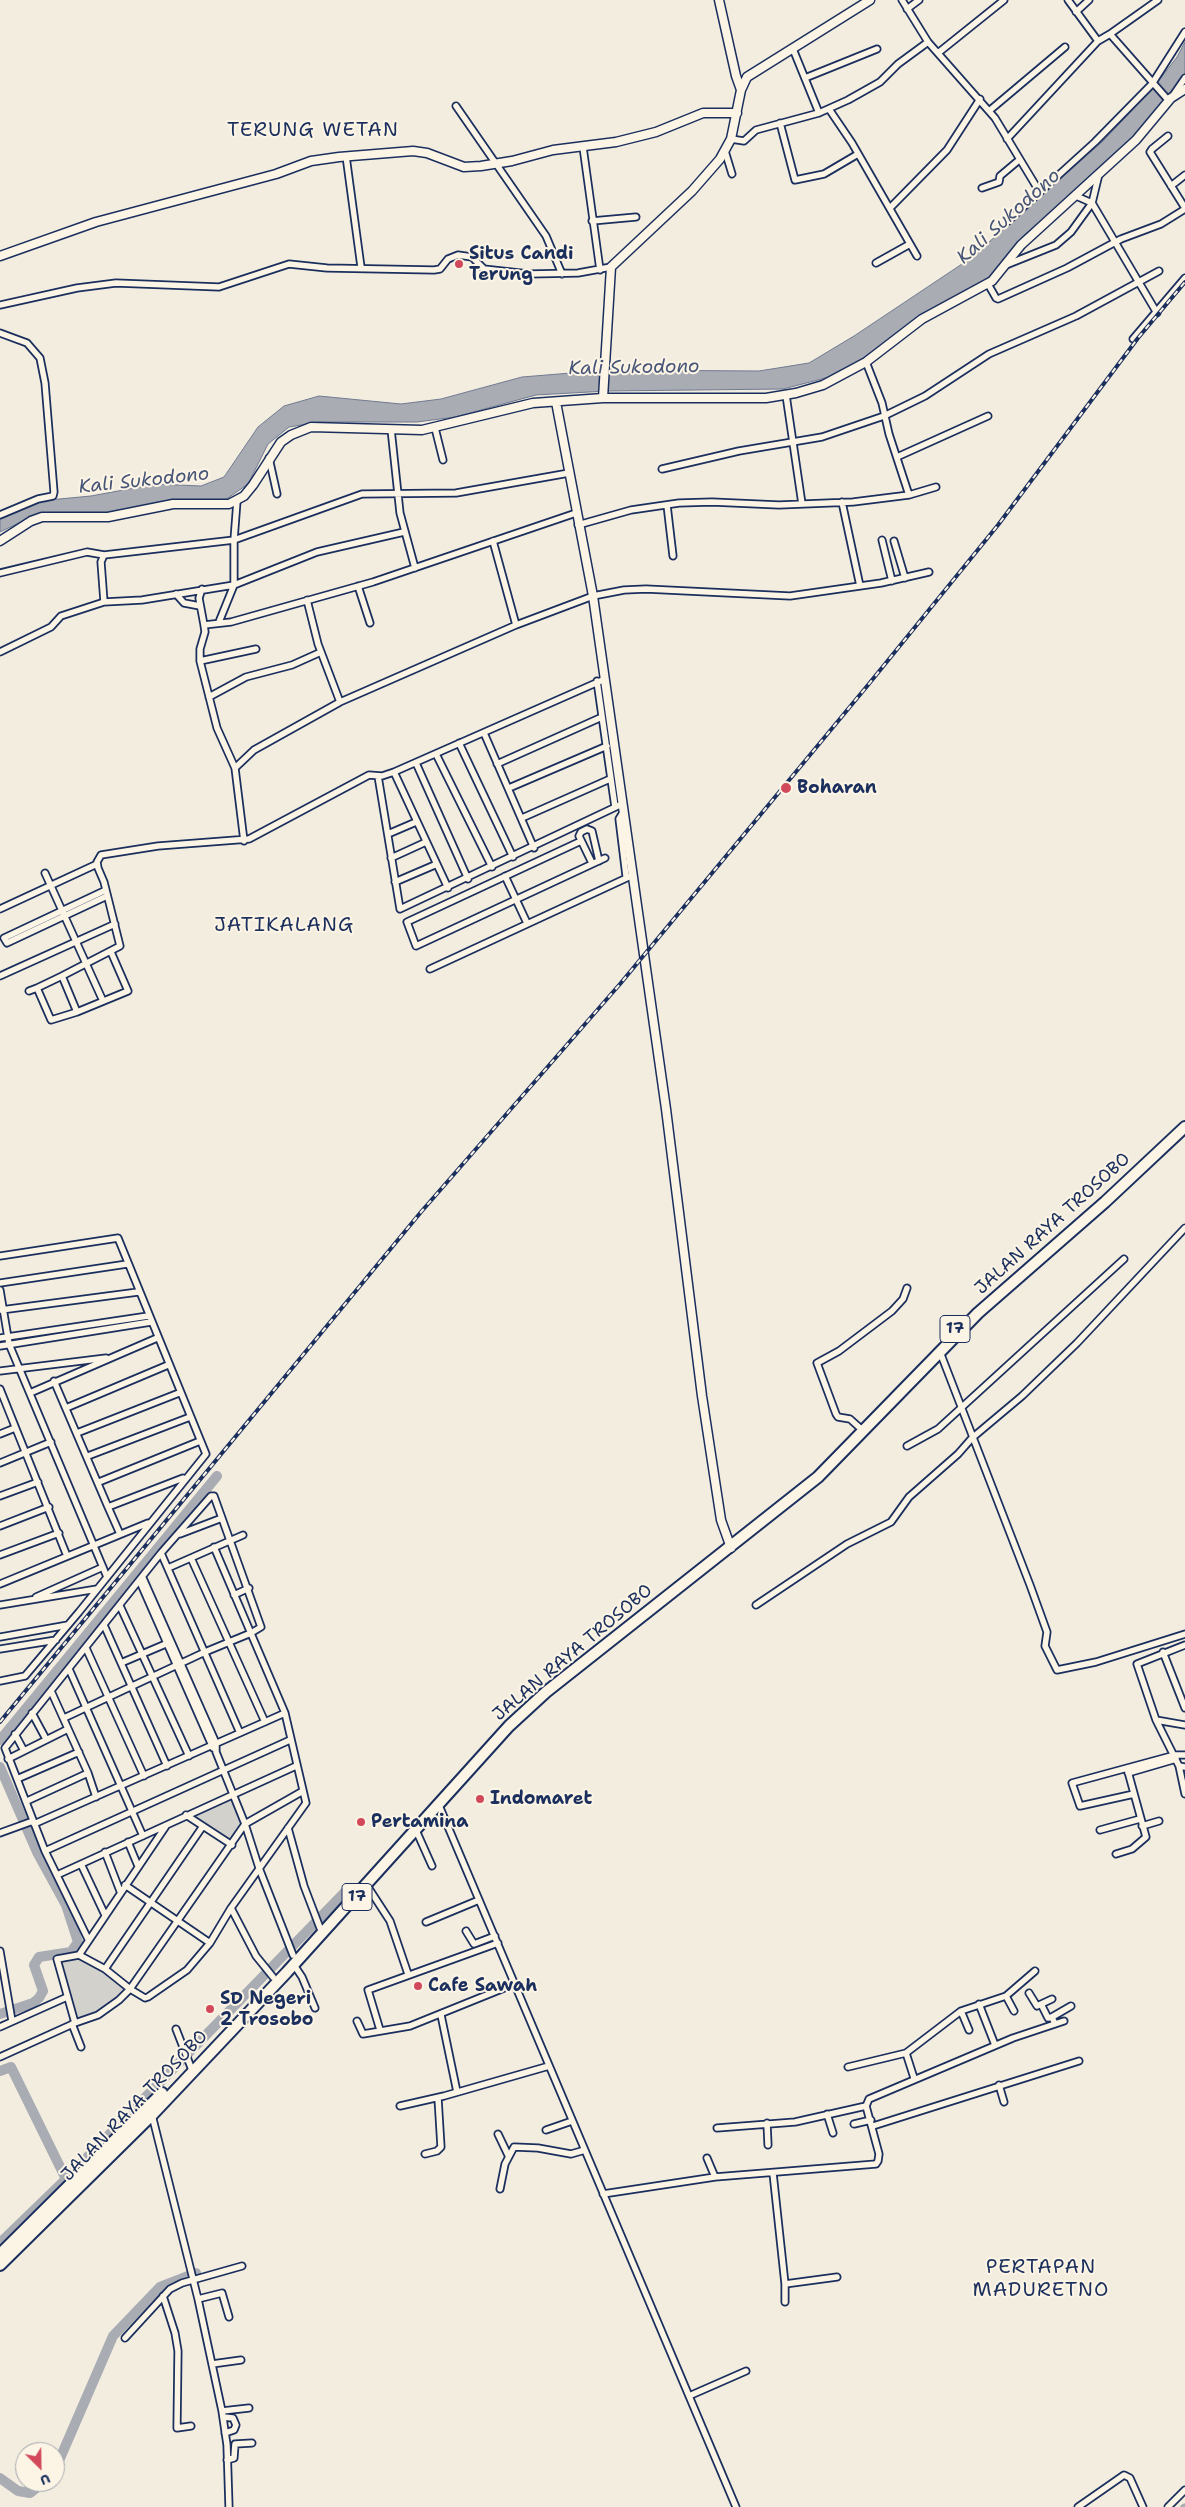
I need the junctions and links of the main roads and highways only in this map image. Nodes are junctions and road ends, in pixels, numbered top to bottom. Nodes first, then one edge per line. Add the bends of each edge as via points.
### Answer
1 (1185, 1118) edge
2 (1185, 1127) edge
3 (941, 1348) junction
4 (727, 1539) junction
5 (365, 1882) junction
6 (292, 1955) junction
7 (190, 2062) junction
8 (0, 2254) edge
9 (0, 2266) edge

1 - 3 highway, JALAN RAYA TROSOBO / 17 via 988,1296
2 - 3 highway, JALAN RAYA TROSOBO / 17
3 - 4 highway, JALAN RAYA TROSOBO / 17 via 857,1425 815,1472
3 - 4 highway, JALAN RAYA TROSOBO / 17 via 818,1477
4 - 5 highway, JALAN RAYA TROSOBO / 17 via 508,1726
4 - 5 highway, JALAN RAYA TROSOBO / 17 via 506,1719
5 - 6 highway, JALAN RAYA TROSOBO / 17
5 - 6 highway, JALAN RAYA TROSOBO / 17 via 318,1924
6 - 7 highway, JALAN RAYA TROSOBO / 17
6 - 7 highway, JALAN RAYA TROSOBO / 17 via 270,1974
7 - 8 highway, JALAN RAYA TROSOBO / 17
7 - 9 highway, JALAN RAYA TROSOBO / 17 via 152,2115

